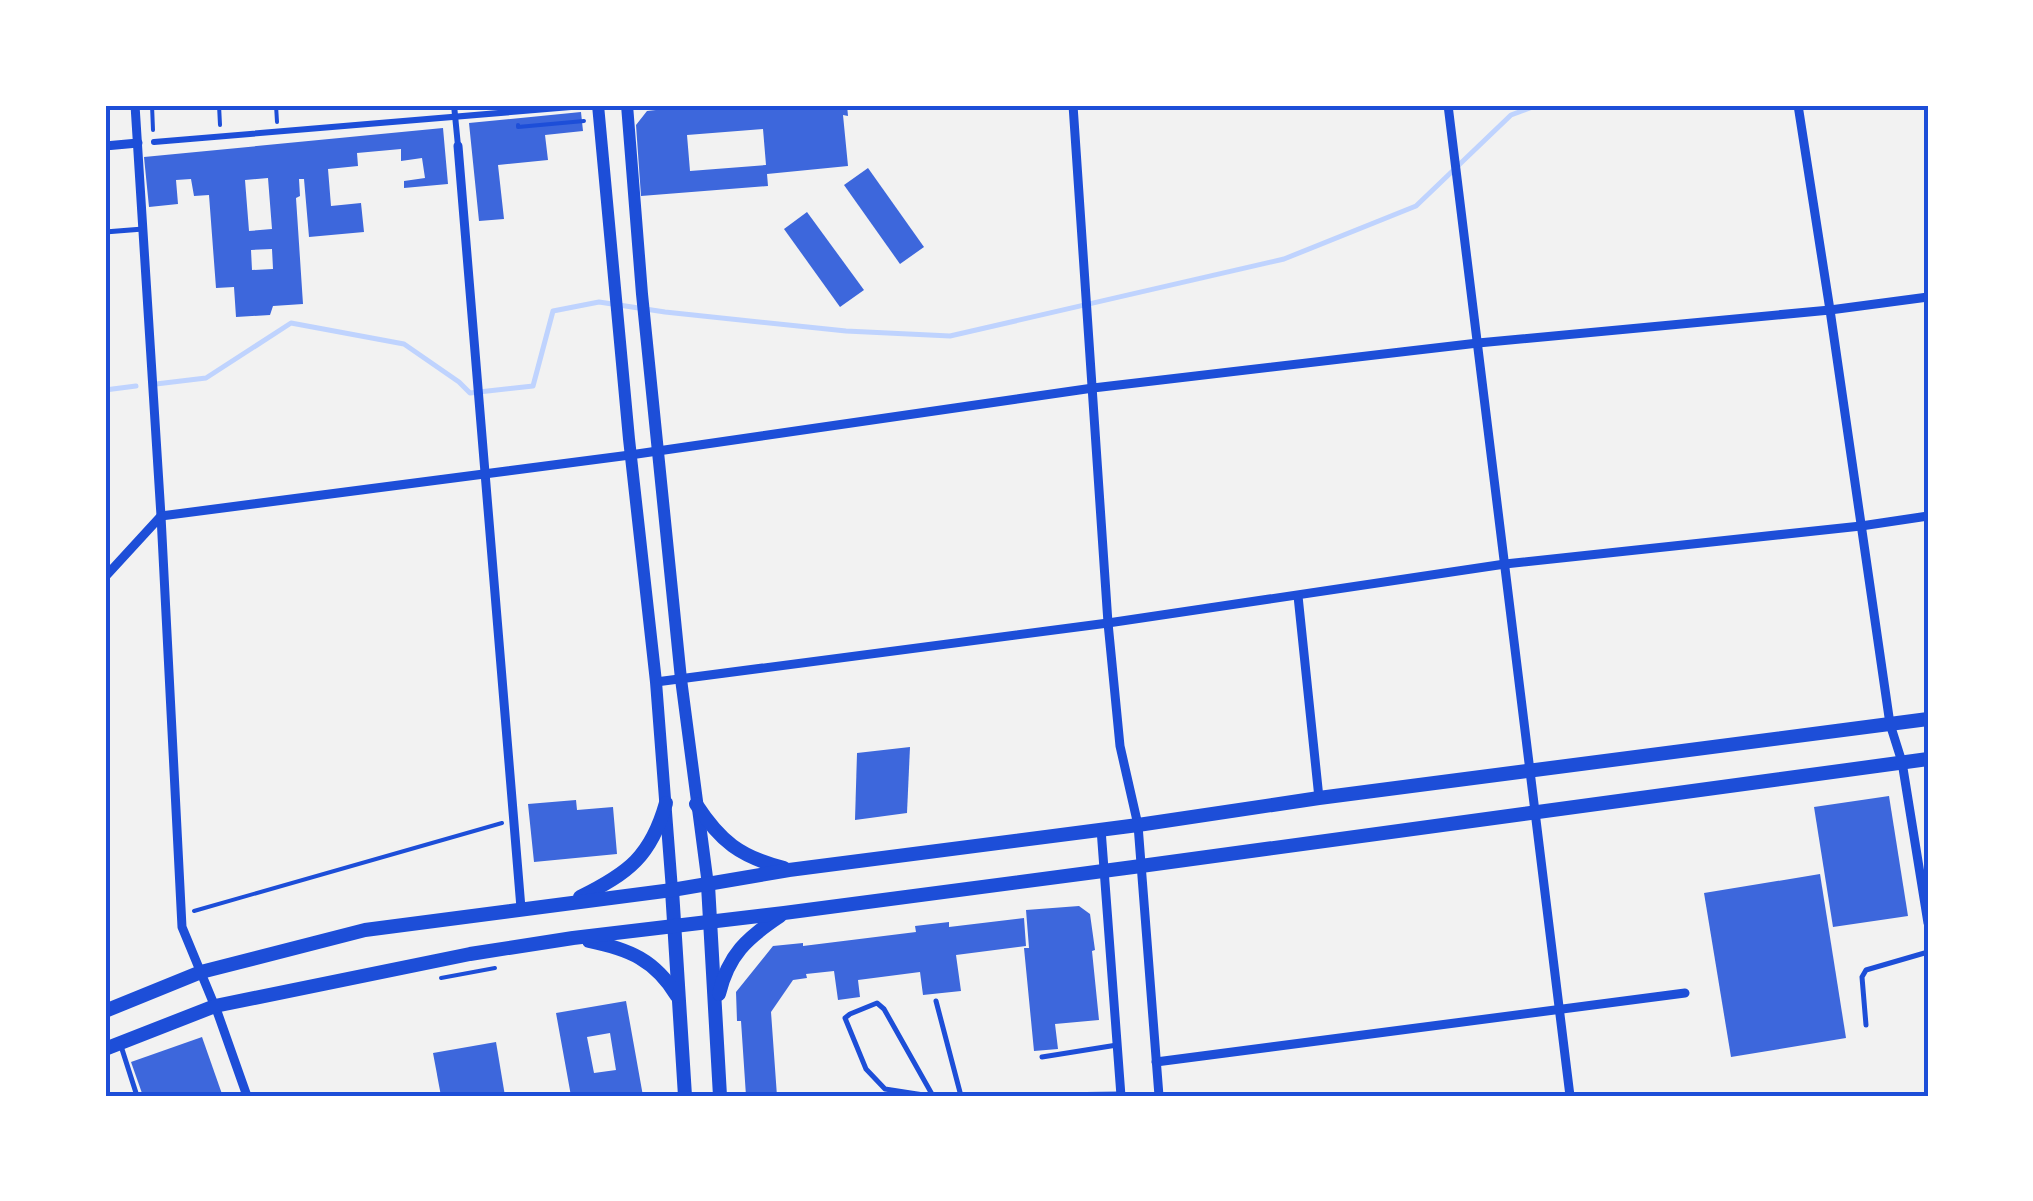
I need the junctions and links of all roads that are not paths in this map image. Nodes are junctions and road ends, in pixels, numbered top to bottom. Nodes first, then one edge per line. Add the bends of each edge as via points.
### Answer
1 (136, 105) edge
2 (454, 105) edge
3 (598, 105) edge
4 (627, 105) edge
5 (1073, 105) edge
6 (1448, 105) edge
7 (1798, 105) edge
8 (583, 106) edge
9 (455, 117) junction
10 (154, 142) road end
11 (138, 143) junction
12 (105, 146) edge
13 (458, 146) joint
14 (143, 229) junction
15 (105, 232) edge
16 (1928, 297) edge
17 (643, 305) junction
18 (617, 307) junction
19 (1830, 310) junction
20 (1478, 343) junction
21 (1093, 388) junction
22 (658, 450) junction
23 (630, 455) junction
24 (485, 474) junction
25 (161, 516) junction
26 (1928, 516) edge
27 (1861, 526) junction
28 (1505, 564) junction
29 (105, 576) edge
30 (1298, 596) junction
31 (1108, 623) junction
32 (682, 680) junction
33 (656, 682) junction
34 (1928, 719) edge
35 (1890, 724) junction
36 (1928, 760) edge
37 (1902, 762) junction
38 (1530, 772) junction
39 (1319, 798) junction
40 (666, 802) junction
41 (696, 804) junction
42 (1536, 814) junction
43 (1138, 825) junction
44 (1101, 829) junction
45 (1928, 831) edge
46 (1914, 833) junction
47 (1141, 866) junction
48 (789, 870) junction
49 (1104, 870) junction
50 (708, 884) junction
51 (672, 890) junction
52 (566, 903) junction
53 (520, 908) junction
54 (784, 913) junction
55 (709, 922) junction
56 (1928, 924) edge
57 (674, 926) junction
58 (574, 938) junction
59 (1928, 952) edge
60 (201, 972) junction
61 (1686, 993) dead end
62 (680, 1001) junction
63 (936, 1001) dead end
64 (716, 1005) junction
65 (214, 1006) junction
66 (105, 1010) edge
67 (1560, 1010) junction
68 (1866, 1025) dead end
69 (120, 1043) junction
70 (1117, 1045) junction
71 (105, 1049) edge
72 (1042, 1057) dead end
73 (1156, 1062) junction
74 (1121, 1095) edge
75 (137, 1096) edge
76 (247, 1096) edge
77 (685, 1096) edge
78 (720, 1096) edge
79 (932, 1096) edge
80 (962, 1096) edge
81 (985, 1096) edge
82 (1158, 1096) edge
83 (1570, 1096) edge

1 - 11 street
2 - 9 street
3 - 18 main road
4 - 17 main road
5 - 21 street
6 - 20 street
7 - 19 street
8 - 9 street
9 - 10 street
9 - 13 street
11 - 12 street
11 - 14 street
13 - 24 street
14 - 15 lane
14 - 25 street
16 - 19 street
17 - 18 main road
17 - 22 main road
18 - 23 main road
19 - 20 street
19 - 27 street
20 - 21 street
20 - 28 street
21 - 22 street
21 - 31 street
22 - 23 street
22 - 32 main road
23 - 24 street
23 - 33 main road
24 - 25 street
24 - 53 street
25 - 29 street
25 - 60 street via 182,927
26 - 27 street
27 - 28 street
27 - 35 street
28 - 30 street
28 - 38 street
30 - 31 street
30 - 39 street
31 - 32 street
31 - 43 street via 1120,746
32 - 33 street
32 - 41 main road
33 - 40 main road
34 - 35 main road
35 - 37 street
35 - 38 main road
36 - 37 main road
37 - 42 main road
37 - 46 street
38 - 39 main road
38 - 42 street
39 - 43 main road
40 - 51 main road
40 - 52 main road via 658,831 638,859
41 - 48 main road via 733,848
41 - 50 main road
42 - 47 main road
42 - 67 street
43 - 44 main road
43 - 47 street
44 - 48 main road
44 - 49 street
45 - 46 street
46 - 56 street
47 - 49 main road
47 - 73 street
48 - 50 main road
49 - 54 main road
49 - 70 street
50 - 51 main road
50 - 55 main road
51 - 52 main road
51 - 57 main road
52 - 53 main road
53 - 60 main road via 365,930
54 - 55 main road
54 - 64 main road via 732,958
55 - 57 main road
55 - 64 main road
57 - 58 main road
57 - 62 main road
58 - 62 main road via 647,961
58 - 65 main road
59 - 68 lane via 1866,970
60 - 65 street
60 - 66 main road
61 - 67 street
62 - 77 main road
63 - 80 lane
64 - 78 main road
65 - 69 main road
65 - 76 street
67 - 73 street
67 - 83 street
69 - 71 main road
69 - 75 lane
70 - 72 lane
70 - 74 street
73 - 82 street
74 - 81 lane
79 - 79 lane via 884,1089 866,1068 845,1018 877,1003 884,1009

